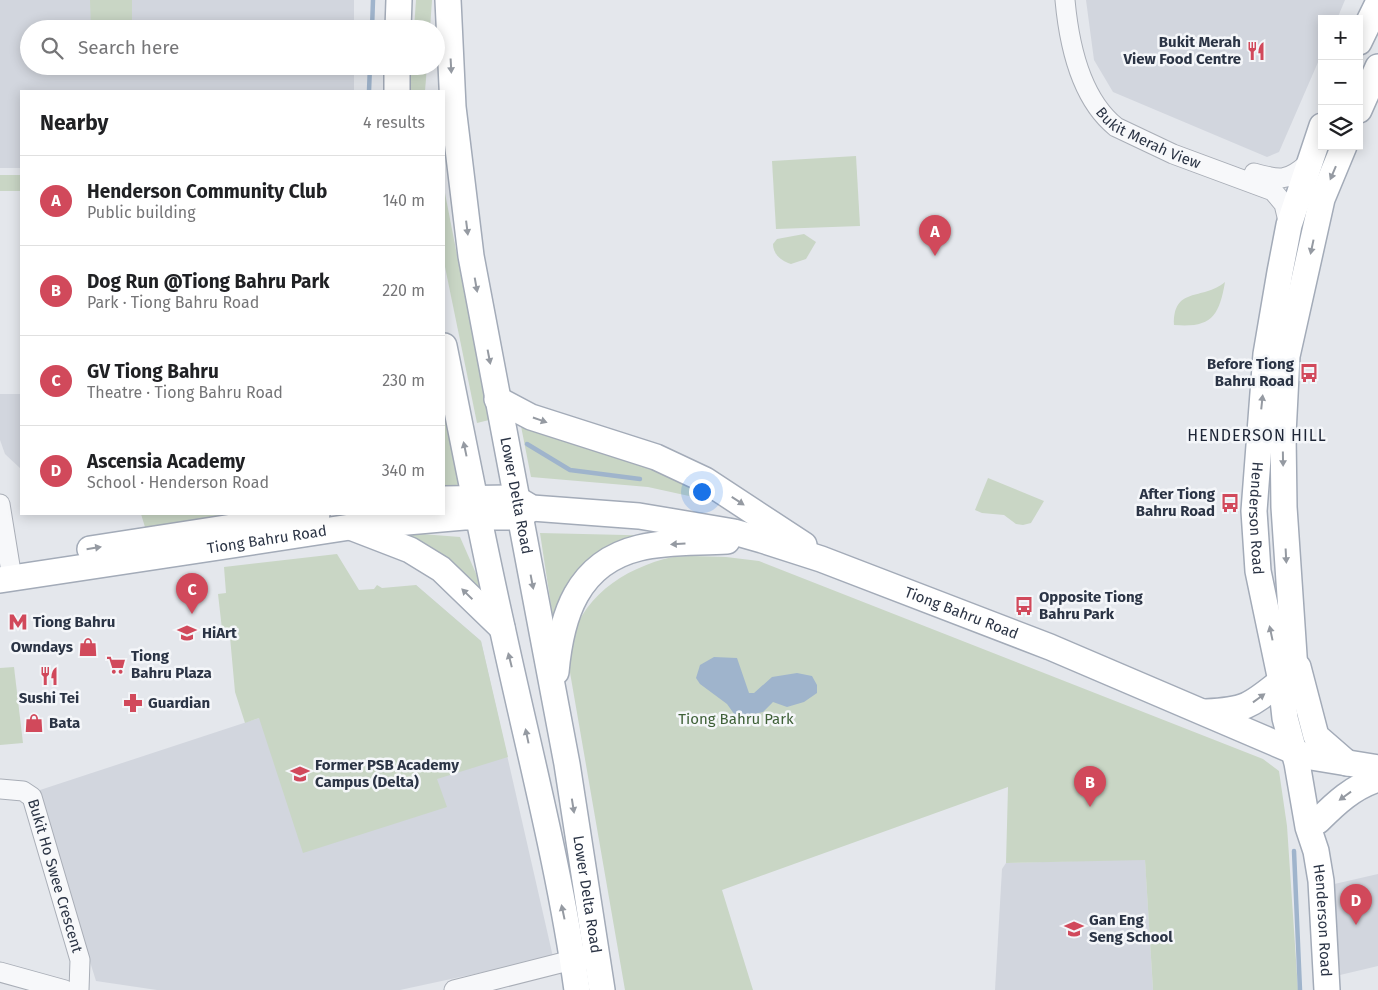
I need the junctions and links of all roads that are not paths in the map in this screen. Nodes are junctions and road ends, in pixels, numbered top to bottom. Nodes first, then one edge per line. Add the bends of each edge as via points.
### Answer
1 (399, 0) edge
2 (448, 0) edge
3 (1065, 0) edge
4 (1075, 0) edge
5 (1378, 3) edge
6 (398, 20) edge
7 (1363, 34) edge
8 (1378, 67) edge
9 (397, 75) edge
10 (396, 90) edge
11 (1361, 105) edge
12 (1318, 136) edge
13 (1342, 150) edge
14 (1307, 164) junction
15 (1289, 225) junction
16 (445, 357) edge
17 (497, 398) junction
18 (449, 400) edge
19 (445, 499) edge
20 (0, 504) edge
21 (477, 507) junction
22 (522, 508) junction
23 (445, 512) edge
24 (293, 515) edge
25 (426, 515) edge
26 (350, 527) junction
27 (762, 540) junction
28 (821, 559) junction
29 (6, 571) edge
30 (1291, 626) junction
31 (502, 628) junction
32 (1281, 681) junction
33 (553, 696) junction
34 (1198, 712) junction
35 (1299, 754) junction
36 (1348, 763) junction
37 (1378, 768) edge
38 (1378, 779) edge
39 (0, 789) edge
40 (1318, 821) junction
41 (1316, 851) junction
42 (598, 954) junction
43 (573, 960) junction
44 (0, 972) edge
45 (65, 990) edge
46 (79, 990) edge
47 (454, 990) edge
48 (577, 990) edge
49 (602, 990) edge
50 (1327, 990) edge

1 - 6 main road
2 -> 17 main road, Lower Delta Road via 453,107 471,256
3 - 15 street, Bukit Merah View via 1068,27 1079,67 1088,91 1108,121 1173,154 1273,191 1284,204
4 - 14 street, Bukit Merah View via 1077,26 1094,84 1108,108 1122,121 1207,158 1277,180 1298,172
5 - 7 main road
8 - 11 main road
9 - 10 main road
12 - 14 main road, Henderson Road
13 -> 30 main road, Henderson Road via 1322,199 1288,356 1283,480
14 - 15 main road, Henderson Road
32 -> 15 main road, Henderson Road via 1258,571 1254,511 1266,354
16 - 18 main road, Lower Delta Road
17 - 22 main road, Lower Delta Road
17 -> 28 main road via 531,417 656,457 706,480 791,535
21 -> 18 main road, Lower Delta Road
19 - 21 main road, Tiong Bahru Road
20 - 29 street
21 - 22 main road, Tiong Bahru Road
21 - 23 main road, Tiong Bahru Road
21 - 31 main road, Lower Delta Road
22 - 27 main road, Tiong Bahru Road via 639,516
22 -> 33 main road, Lower Delta Road
29 -> 24 main road, Tiong Bahru Road
25 - 26 main road, Tiong Bahru Road
26 - 29 main road, Tiong Bahru Road
31 -> 26 main road via 441,569 410,550
27 - 28 main road, Tiong Bahru Road
27 -> 33 main road via 660,544 637,548 590,574 566,613 558,647
28 - 34 main road, Tiong Bahru Road via 1095,666
30 - 35 main road, Henderson Road
30 - 36 main road via 1302,691 1316,736
43 -> 31 main road, Lower Delta Road
34 -> 32 main road via 1243,708
32 - 35 main road, Henderson Road via 1286,718
33 -> 42 main road, Lower Delta Road
34 - 35 main road, Tiong Bahru Road via 1258,734
35 - 36 main road, Tiong Bahru Road
35 - 40 main road, Henderson Road
35 - 41 main road, Henderson Road via 1308,827
36 - 37 main road, Tiong Bahru Road
38 -> 40 main road via 1346,794
39 - 46 street, Bukit Ho Swee Crescent via 23,791 32,797 80,960
40 - 41 main road, Henderson Road
41 - 50 main road, Henderson Road via 1321,881
42 - 43 street
42 - 49 main road, Lower Delta Road
43 - 47 street
43 - 48 main road, Lower Delta Road
44 - 45 street

